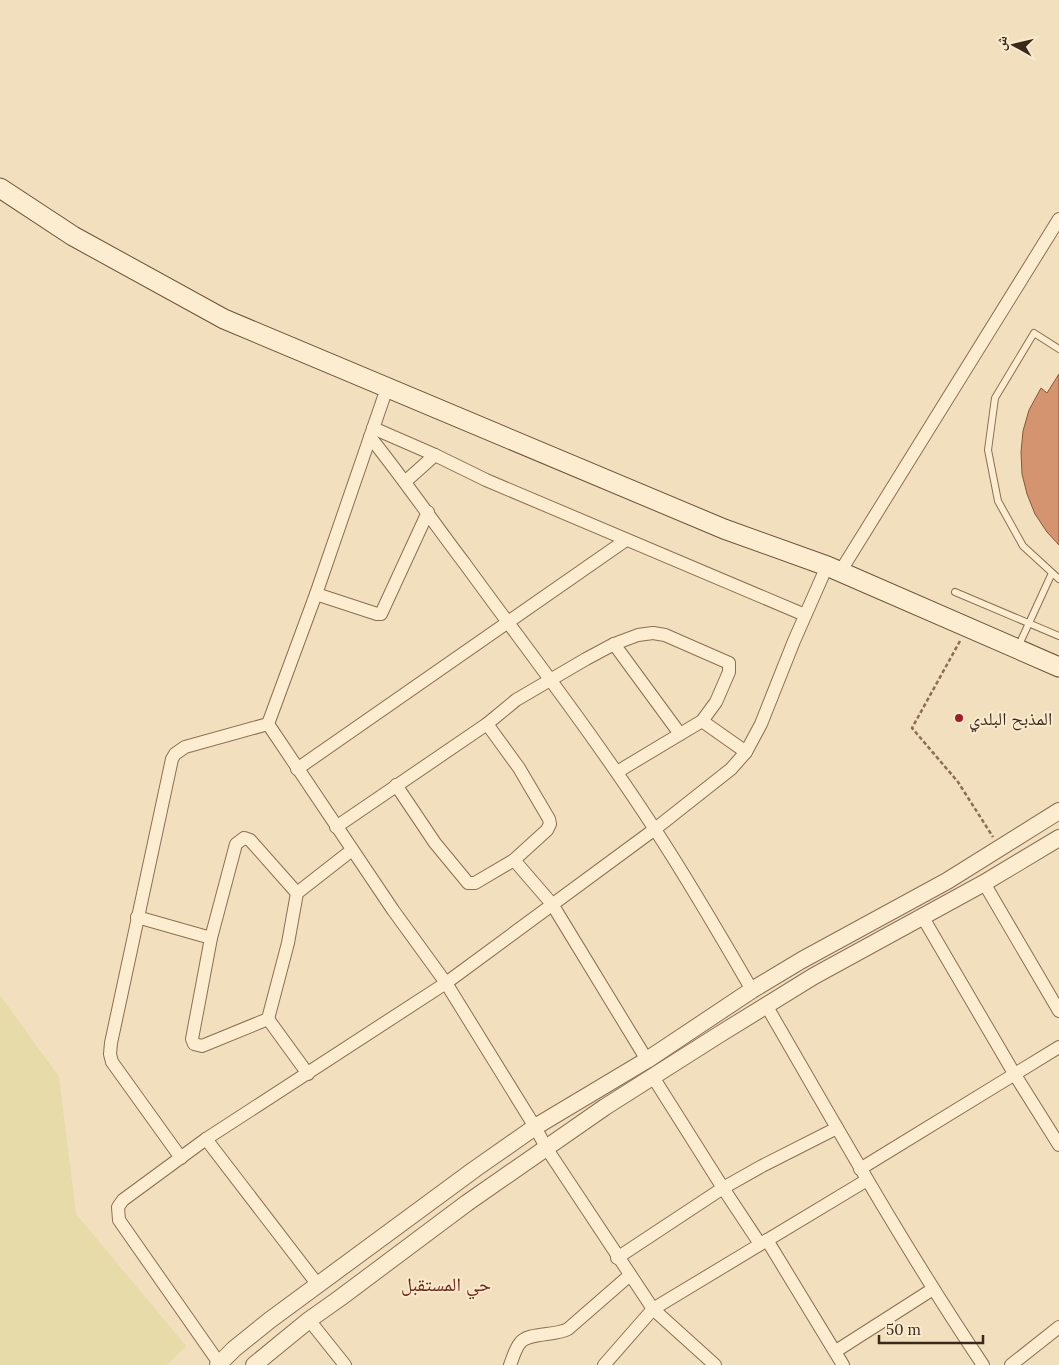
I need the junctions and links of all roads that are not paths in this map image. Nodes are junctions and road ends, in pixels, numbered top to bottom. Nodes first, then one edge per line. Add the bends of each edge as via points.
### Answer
1 (0, 188) edge
2 (1059, 219) edge
3 (1059, 349) edge
4 (388, 388) junction
5 (372, 432) junction
6 (434, 455) junction
7 (406, 481) junction
8 (428, 512) junction
9 (626, 540) junction
10 (834, 569) junction
11 (1052, 573) junction
12 (1059, 579) edge
13 (955, 592) dead end
14 (316, 594) junction
15 (804, 615) junction
16 (508, 622) junction
17 (1030, 624) junction
18 (1059, 636) edge
19 (614, 644) junction
20 (1017, 649) junction
21 (1058, 664) edge
22 (551, 679) junction
23 (702, 721) junction
24 (268, 724) junction
25 (487, 724) junction
26 (680, 734) junction
27 (746, 752) junction
28 (297, 769) junction
29 (616, 772) junction
30 (396, 785) junction
31 (1058, 813) edge
32 (336, 827) junction
33 (655, 829) junction
34 (1059, 838) edge
35 (352, 850) junction
36 (514, 860) junction
37 (984, 884) junction
38 (297, 893) junction
39 (552, 904) junction
40 (922, 916) junction
41 (137, 917) junction
42 (211, 938) junction
43 (446, 983) junction
44 (752, 990) junction
45 (766, 1005) junction
46 (1059, 1011) edge
47 (268, 1019) junction
48 (1059, 1047) edge
49 (647, 1060) junction
50 (308, 1074) junction
51 (1016, 1075) junction
52 (653, 1077) junction
53 (535, 1127) junction
54 (837, 1128) junction
55 (206, 1140) junction
56 (1059, 1145) edge
57 (547, 1149) junction
58 (181, 1158) junction
59 (863, 1174) junction
60 (723, 1188) junction
61 (764, 1242) junction
62 (617, 1258) junction
63 (630, 1275) junction
64 (318, 1285) junction
65 (933, 1289) junction
66 (653, 1309) junction
67 (309, 1320) junction
68 (1059, 1327) edge
69 (836, 1351) junction
70 (219, 1364) edge
71 (254, 1365) edge
72 (345, 1365) edge
73 (510, 1365) edge
74 (604, 1365) edge
75 (715, 1365) edge
76 (843, 1365) edge
77 (983, 1365) edge
78 (1011, 1365) edge

1 - 4 main road via 72,236 224,320
2 - 10 street
3 - 11 lane via 1034,333 995,398 988,450 998,501 1024,546
4 - 5 street
4 - 10 main road via 724,529
5 - 6 street
5 - 7 street
5 - 14 street
6 - 7 street
6 - 9 street
7 - 8 street
8 - 14 street via 381,614
8 - 16 street
9 - 15 street
9 - 16 street
10 - 15 street
10 - 20 main road
11 - 12 lane
11 - 17 lane
13 - 17 lane
14 - 24 street
15 - 27 street via 761,724
16 - 22 street
16 - 28 street
17 - 18 lane
17 - 20 lane
19 - 22 street
19 - 23 street via 638,635 665,635 728,663 729,672 716,702
19 - 26 street
20 - 21 main road
22 - 25 street via 516,700
22 - 29 street
23 - 26 street
23 - 27 street
24 - 28 street
24 - 41 street via 185,747 175,754
25 - 30 street
25 - 36 street via 519,768 550,824
26 - 29 street
27 - 33 street via 731,768
28 - 32 street
29 - 33 street
30 - 32 street
30 - 36 street via 435,843 468,883 475,883
31 - 44 street via 947,881
32 - 35 street
33 - 39 street
33 - 44 street
34 - 37 street
35 - 38 street
35 - 43 street
36 - 39 street
37 - 40 street
37 - 46 street
38 - 42 street via 250,840 244,838 236,844
38 - 47 street
39 - 43 street
39 - 49 street
40 - 45 street
40 - 51 street
41 - 42 street
41 - 58 street via 110,1054 115,1067
42 - 47 street via 192,1039 194,1044 202,1046
43 - 50 street
43 - 53 street
44 - 49 street
45 - 52 street
45 - 54 street
47 - 50 street
48 - 51 street
49 - 53 street
50 - 55 street
51 - 56 street
51 - 59 street
52 - 57 street
52 - 60 street
53 - 57 street
53 - 64 street
54 - 59 street
54 - 60 street
55 - 58 street
55 - 64 street
57 - 62 street
57 - 67 street via 467,1203
58 - 70 street via 123,1200 118,1207 119,1220
59 - 61 street
59 - 65 street
60 - 61 street
60 - 62 street
61 - 66 street
61 - 69 street
62 - 63 street
63 - 66 street
63 - 73 street via 568,1329 522,1340
64 - 70 street via 270,1320
65 - 69 street
65 - 77 street
66 - 74 street
66 - 75 street
67 - 71 street
67 - 72 street
68 - 78 street
69 - 76 street

